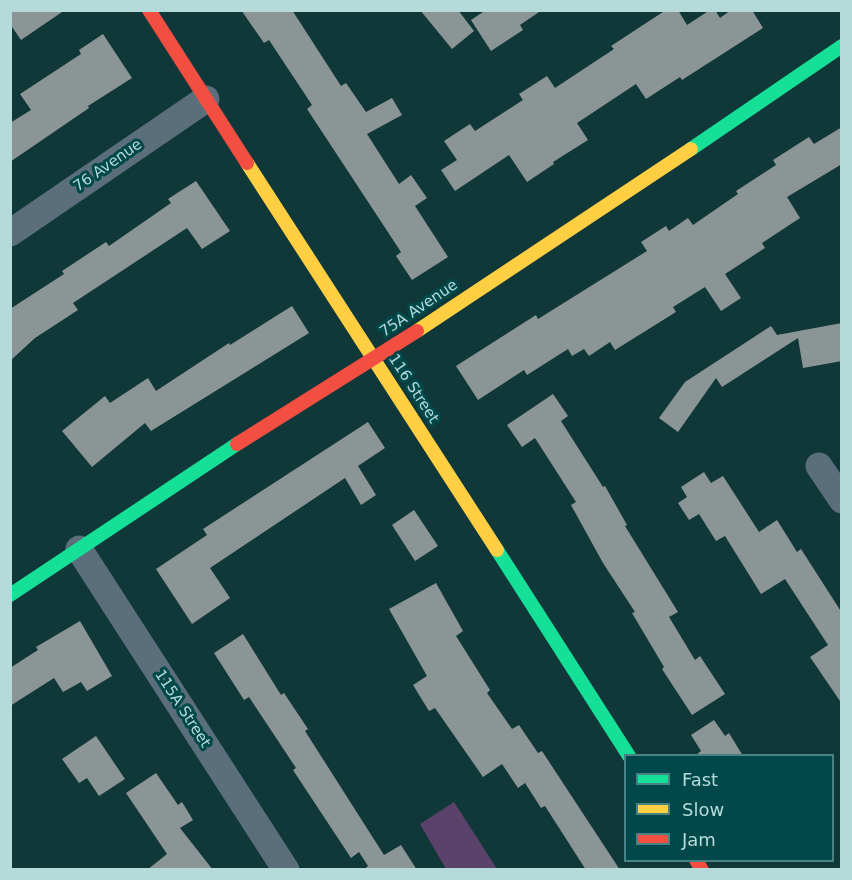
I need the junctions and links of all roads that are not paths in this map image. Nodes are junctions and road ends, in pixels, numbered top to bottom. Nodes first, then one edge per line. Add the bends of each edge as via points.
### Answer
1 (148, 10) edge
2 (842, 46) edge
3 (206, 99) junction
4 (10, 233) edge
5 (374, 359) junction
6 (819, 466) dead end
7 (842, 500) edge
8 (80, 549) junction
9 (10, 595) edge
10 (628, 754) edge
11 (285, 870) edge

1 - 3 street, 116 Street
2 - 5 street, 75A Avenue
3 - 4 street, 76 Avenue
3 - 5 street, 116 Street
5 - 8 street, 75A Avenue
5 - 10 street, 116 Street
6 - 7 street
8 - 9 street, 75A Avenue
8 - 11 street, 115A Street

